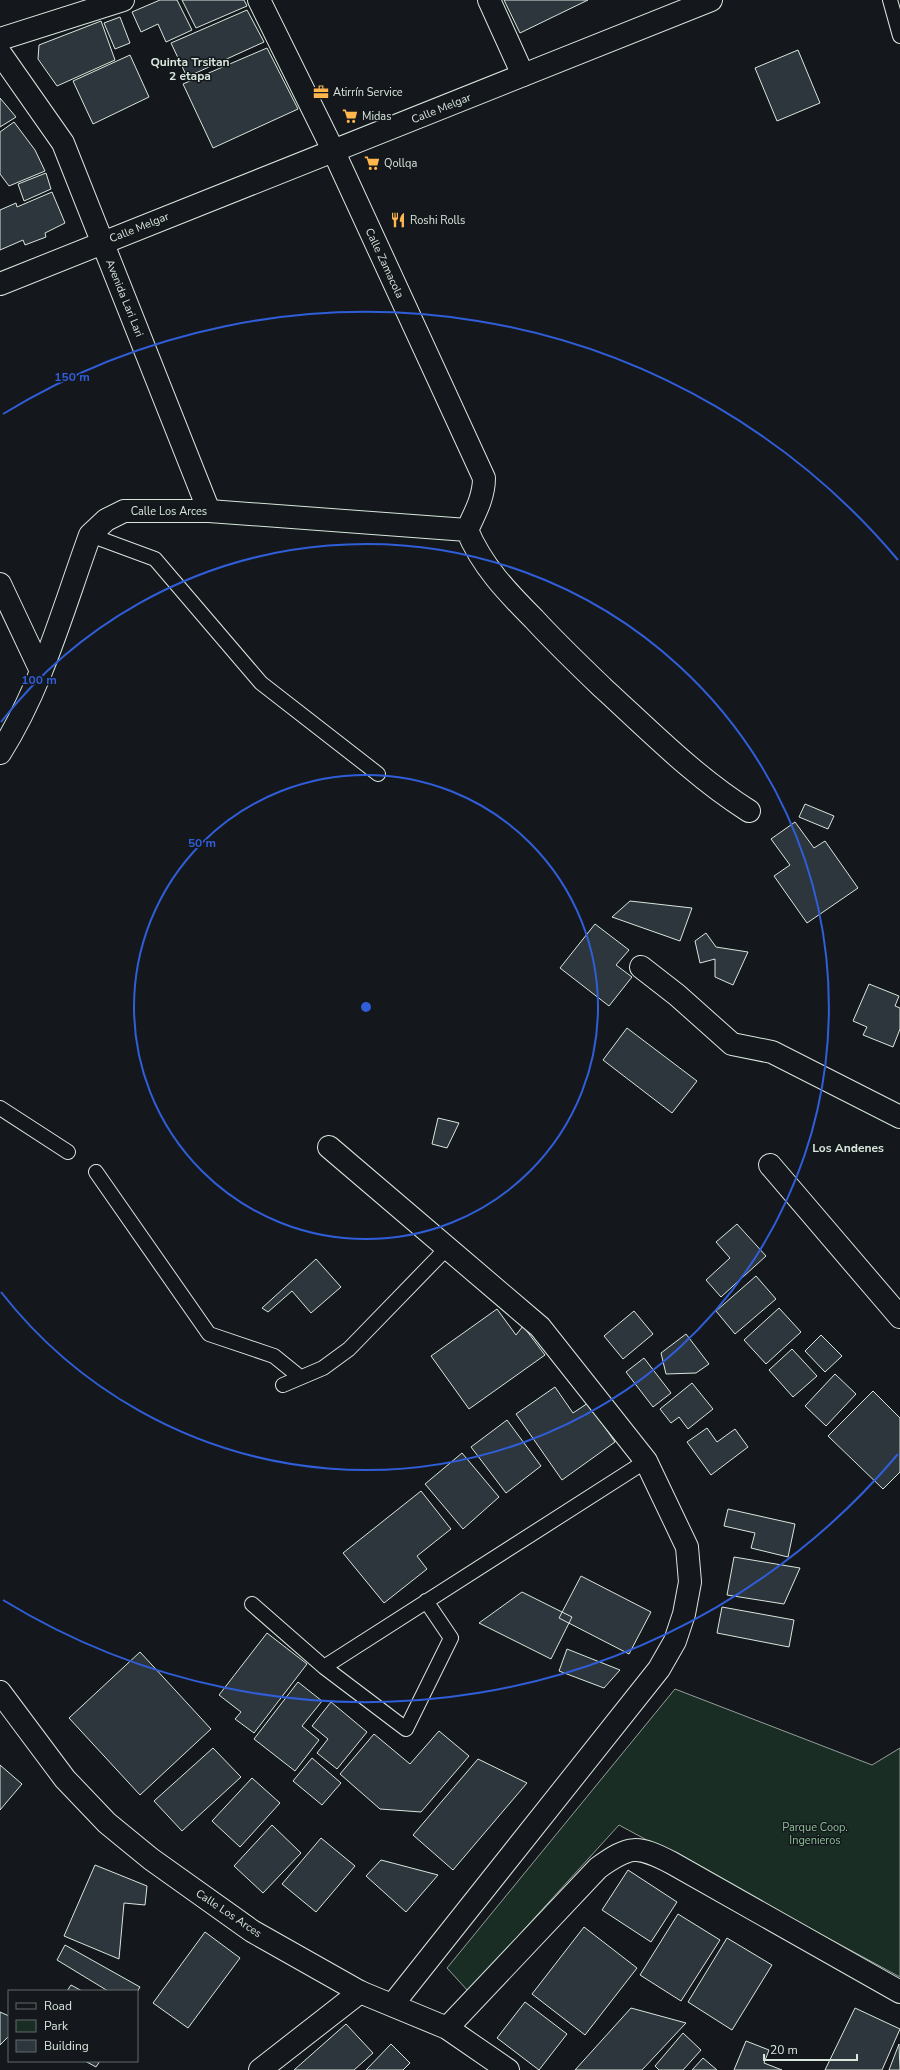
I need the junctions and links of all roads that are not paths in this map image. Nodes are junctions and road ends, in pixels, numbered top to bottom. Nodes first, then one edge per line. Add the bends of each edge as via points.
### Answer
1 (123, 0) edge
2 (259, 0) edge
3 (489, 0) edge
4 (711, 0) edge
5 (890, 0) edge
6 (900, 36) edge
7 (0, 39) edge
8 (0, 53) edge
9 (522, 75) junction
10 (333, 150) junction
11 (103, 242) junction
12 (0, 284) edge
13 (209, 511) junction
14 (467, 530) junction
15 (90, 535) junction
16 (0, 584) edge
17 (41, 671) junction
18 (0, 753) edge
19 (378, 774) dead end
20 (749, 811) dead end
21 (641, 967) dead end
22 (0, 1108) edge
23 (900, 1117) edge
24 (329, 1147) dead end
25 (68, 1152) dead end
26 (770, 1165) dead end
27 (96, 1172) dead end
28 (448, 1247) junction
29 (900, 1317) edge
30 (300, 1377) junction
31 (283, 1384) dead end
32 (646, 1461) junction
33 (426, 1601) junction
34 (252, 1604) dead end
35 (324, 1668) junction
36 (0, 1692) edge
37 (360, 1992) junction
38 (900, 1992) edge
39 (393, 2004) junction
40 (447, 2028) junction
41 (260, 2070) edge
42 (508, 2070) edge

1 - 7 street
2 - 10 street, Calle Zamacola
3 - 9 street
4 - 9 street, Calle Melgar
5 - 6 lane
8 - 11 street, Avenida Lari Lari via 63,143
9 - 10 street, Calle Melgar
10 - 11 street, Calle Melgar
10 - 14 street, Calle Zamacola via 484,478 481,501
11 - 12 street, Calle Melgar
11 - 13 street, Avenida Lari Lari
13 - 14 street, Calle Los Arces
13 - 15 street, Calle Los Arces via 124,511 106,520
14 - 20 street via 475,549 499,583 568,655 717,791
15 - 17 street, Calle Los Arces
15 - 19 lane via 156,559 261,683
16 - 17 street
17 - 18 street, Calle Los Arces via 17,727
21 - 23 street via 732,1044 772,1052
22 - 25 lane
24 - 28 street
26 - 29 street
27 - 30 lane via 209,1334 274,1356
28 - 30 lane via 349,1349 324,1368
28 - 32 street via 540,1327
30 - 31 lane
32 - 33 lane
32 - 39 street via 687,1547 690,1582 684,1614 675,1641 659,1669
33 - 35 lane
33 - 35 lane via 451,1638 406,1729
34 - 35 lane
36 - 37 street, Calle Los Arces via 65,1779 107,1823 151,1859 252,1931
37 - 39 street, Calle Los Arces
37 - 41 street
38 - 40 street via 672,1863 652,1853 635,1849 616,1855 598,1868
39 - 40 street, Calle Los Arces
40 - 42 street, Calle Los Arces

